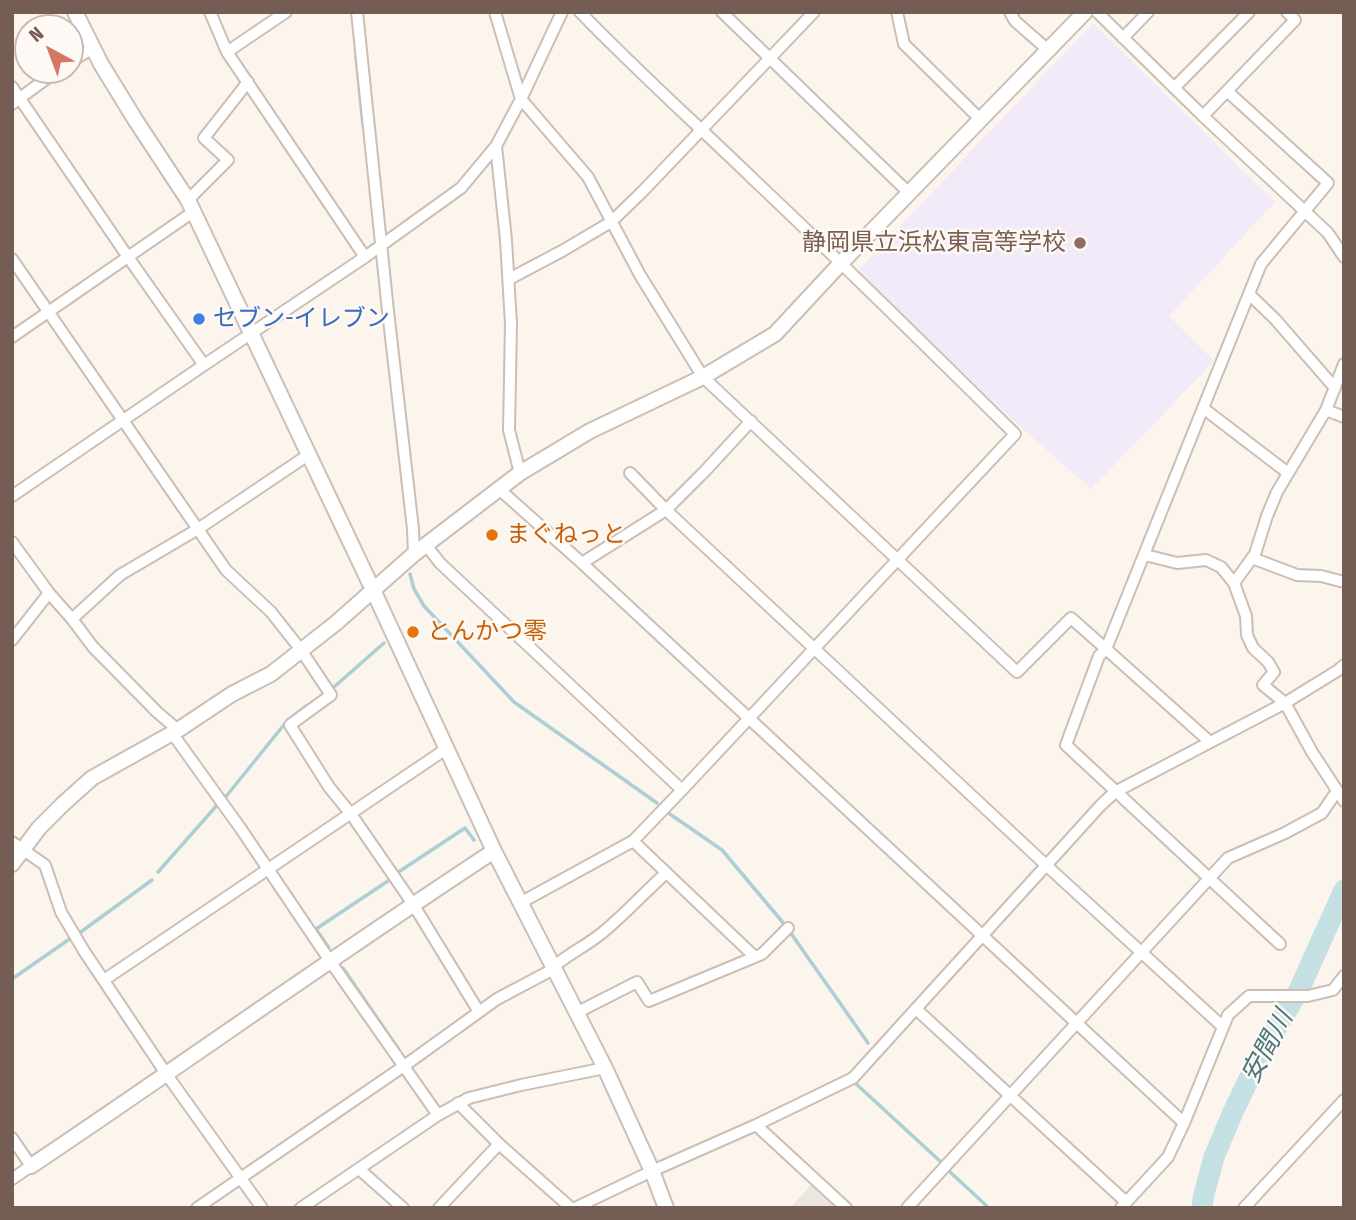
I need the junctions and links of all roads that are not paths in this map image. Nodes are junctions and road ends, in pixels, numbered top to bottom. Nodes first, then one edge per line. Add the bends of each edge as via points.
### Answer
1 (75, 12) edge
2 (210, 12) edge
3 (286, 12) edge
4 (357, 12) edge
5 (495, 12) edge
6 (562, 12) edge
7 (580, 12) edge
8 (722, 12) edge
9 (814, 12) edge
10 (897, 12) edge
11 (1010, 12) edge
12 (1085, 12) edge
13 (1097, 12) edge
14 (1148, 12) edge
15 (1249, 12) edge
16 (1295, 15) edge
17 (1123, 38) junction
18 (93, 48) junction
19 (1048, 50) junction
20 (227, 52) junction
21 (84, 53) edge
22 (770, 59) junction
23 (247, 82) junction
24 (39, 84) edge
25 (12, 87) edge
26 (1174, 88) junction
27 (1227, 91) junction
28 (521, 99) junction
29 (16, 101) edge
30 (1203, 116) junction
31 (980, 119) junction
32 (702, 129) junction
33 (496, 146) junction
34 (910, 194) junction
35 (191, 206) junction
36 (1303, 211) junction
37 (611, 222) junction
38 (382, 244) junction
39 (128, 257) junction
40 (365, 257) junction
41 (1344, 257) edge
42 (12, 259) edge
43 (841, 263) junction
44 (509, 279) junction
45 (1249, 294) junction
46 (48, 312) junction
47 (252, 333) junction
48 (12, 337) edge
49 (1344, 364) edge
50 (204, 365) junction
51 (703, 377) junction
52 (1335, 388) junction
53 (1203, 408) junction
54 (1326, 410) junction
55 (1344, 417) edge
56 (123, 420) junction
57 (751, 421) junction
58 (308, 455) junction
59 (520, 473) junction
60 (630, 473) dead end
61 (1288, 473) junction
62 (499, 489) junction
63 (12, 496) edge
64 (666, 510) junction
65 (198, 529) junction
66 (12, 542) edge
67 (420, 550) junction
68 (1145, 555) junction
69 (1252, 558) junction
70 (898, 560) junction
71 (582, 563) junction
72 (1344, 582) edge
73 (1234, 583) junction
74 (373, 590) junction
75 (49, 593) junction
76 (72, 619) junction
77 (12, 640) edge
78 (815, 649) junction
79 (1107, 649) junction
80 (301, 650) junction
81 (1344, 665) edge
82 (1285, 703) junction
83 (749, 719) junction
84 (175, 731) junction
85 (1210, 742) junction
86 (446, 749) junction
87 (682, 790) junction
88 (1337, 791) junction
89 (1115, 792) junction
90 (1344, 801) edge
91 (351, 814) junction
92 (633, 841) junction
93 (17, 846) edge
94 (494, 851) junction
95 (12, 864) edge
96 (1047, 866) junction
97 (268, 869) junction
98 (666, 873) junction
99 (1210, 878) junction
100 (520, 903) junction
101 (413, 904) junction
102 (788, 928) dead end
103 (982, 936) junction
104 (1280, 944) dead end
105 (1142, 953) junction
106 (755, 957) junction
107 (330, 961) junction
108 (553, 967) junction
109 (1344, 976) edge
110 (104, 980) junction
111 (916, 1009) junction
112 (479, 1012) junction
113 (578, 1012) junction
114 (1077, 1023) junction
115 (1223, 1027) junction
116 (404, 1066) junction
117 (606, 1068) junction
118 (167, 1075) junction
119 (1010, 1095) junction
120 (1344, 1100) edge
121 (458, 1103) junction
122 (438, 1115) junction
123 (1184, 1123) junction
124 (756, 1125) junction
125 (12, 1138) edge
126 (499, 1144) junction
127 (31, 1166) junction
128 (359, 1169) junction
129 (652, 1171) junction
130 (242, 1177) junction
131 (12, 1179) edge
132 (1124, 1205) edge
133 (197, 1208) edge
134 (262, 1208) edge
135 (301, 1208) edge
136 (403, 1208) edge
137 (439, 1208) edge
138 (573, 1208) edge
139 (666, 1208) edge
140 (846, 1208) edge
141 (907, 1208) edge
142 (1244, 1208) edge

1 - 18 street
2 - 20 street
3 - 20 street
4 - 38 street
5 - 28 street
6 - 28 street
7 - 32 street
8 - 22 street
9 - 22 street
10 - 31 street via 904,44
11 - 19 street
12 - 19 street
13 - 17 street
14 - 17 street
15 - 26 street
16 - 27 street
17 - 26 street
18 - 21 street
18 - 35 street
19 - 31 street
20 - 23 street
22 - 32 street
22 - 34 street
23 - 35 street via 204,138 228,160
23 - 40 street
24 - 29 street
25 - 29 street
26 - 30 street
27 - 30 street
27 - 36 street via 1328,183
28 - 33 street
28 - 37 street via 588,177
29 - 39 street
30 - 36 street
31 - 34 street
32 - 37 street
32 - 43 street
33 - 38 street via 461,188
33 - 44 street
34 - 43 street
35 - 39 street
35 - 47 street
36 - 41 street via 1328,233
36 - 45 street via 1261,264
37 - 44 street
37 - 51 street
38 - 40 street
38 - 67 street via 413,529
39 - 46 street
39 - 50 street
40 - 47 street
42 - 46 street
43 - 51 street via 775,334
43 - 70 street via 1015,434
44 - 59 street via 509,430
45 - 52 street
45 - 53 street
46 - 48 street
46 - 56 street
47 - 50 street
47 - 58 street
49 - 52 street
50 - 56 street
51 - 57 street
51 - 59 street via 590,431
52 - 54 street
53 - 61 street
53 - 68 street
54 - 55 street
54 - 61 street
56 - 63 street
56 - 65 street
57 - 64 street
57 - 70 street
58 - 65 street
58 - 74 street
59 - 62 street
60 - 64 street
61 - 69 street
62 - 67 street
62 - 71 street
64 - 71 street
64 - 78 street
65 - 76 street via 120,575
65 - 80 street via 226,570 271,612
66 - 75 street
67 - 74 street
67 - 87 street via 440,563
68 - 73 street via 1177,563 1206,560 1221,567
68 - 79 street
69 - 72 street via 1297,575
69 - 73 street
70 - 78 street
70 - 79 street via 1017,672 1071,618
71 - 83 street
73 - 82 street via 1246,616 1247,635 1274,672 1262,685
74 - 80 street
74 - 86 street
75 - 76 street
75 - 77 street
76 - 84 street
78 - 83 street
78 - 96 street
79 - 85 street
79 - 89 street via 1099,656 1066,745
80 - 84 street via 271,674
80 - 91 street via 331,695 290,725
81 - 82 street
82 - 85 street
82 - 88 street
83 - 87 street
83 - 103 street
84 - 93 street via 92,778
84 - 97 street
85 - 89 street
86 - 91 street
86 - 94 street
87 - 92 street
88 - 90 street
88 - 99 street via 1321,813 1227,858
89 - 96 street
89 - 99 street
91 - 97 street
91 - 101 street
92 - 98 street
92 - 100 street
93 - 95 street
93 - 110 street via 45,865 61,912
94 - 100 street
94 - 101 street
96 - 103 street
96 - 105 street
97 - 107 street
97 - 110 street
98 - 106 street
98 - 108 street via 603,933
99 - 104 street
99 - 105 street
100 - 108 street
101 - 107 street
101 - 112 street
102 - 106 street
103 - 111 street
103 - 114 street
105 - 114 street
105 - 115 street
106 - 113 street via 649,1001 637,982
107 - 116 street
107 - 118 street
108 - 112 street
108 - 113 street
109 - 115 street via 1333,990 1308,996 1249,996 1228,1015
110 - 118 street
111 - 119 street
111 - 124 street via 853,1078
112 - 116 street
113 - 117 street
114 - 119 street
114 - 123 street
115 - 123 street
116 - 122 street
116 - 130 street
117 - 121 street
117 - 129 street
118 - 127 street
118 - 130 street
119 - 132 street
119 - 141 street
120 - 142 street
121 - 122 street
121 - 126 street
122 - 128 street
123 - 132 street via 1168,1157
124 - 129 street
124 - 140 street
125 - 127 street
126 - 137 street
126 - 138 street
127 - 131 street
128 - 135 street
128 - 136 street
129 - 138 street
129 - 139 street
130 - 133 street
130 - 134 street

